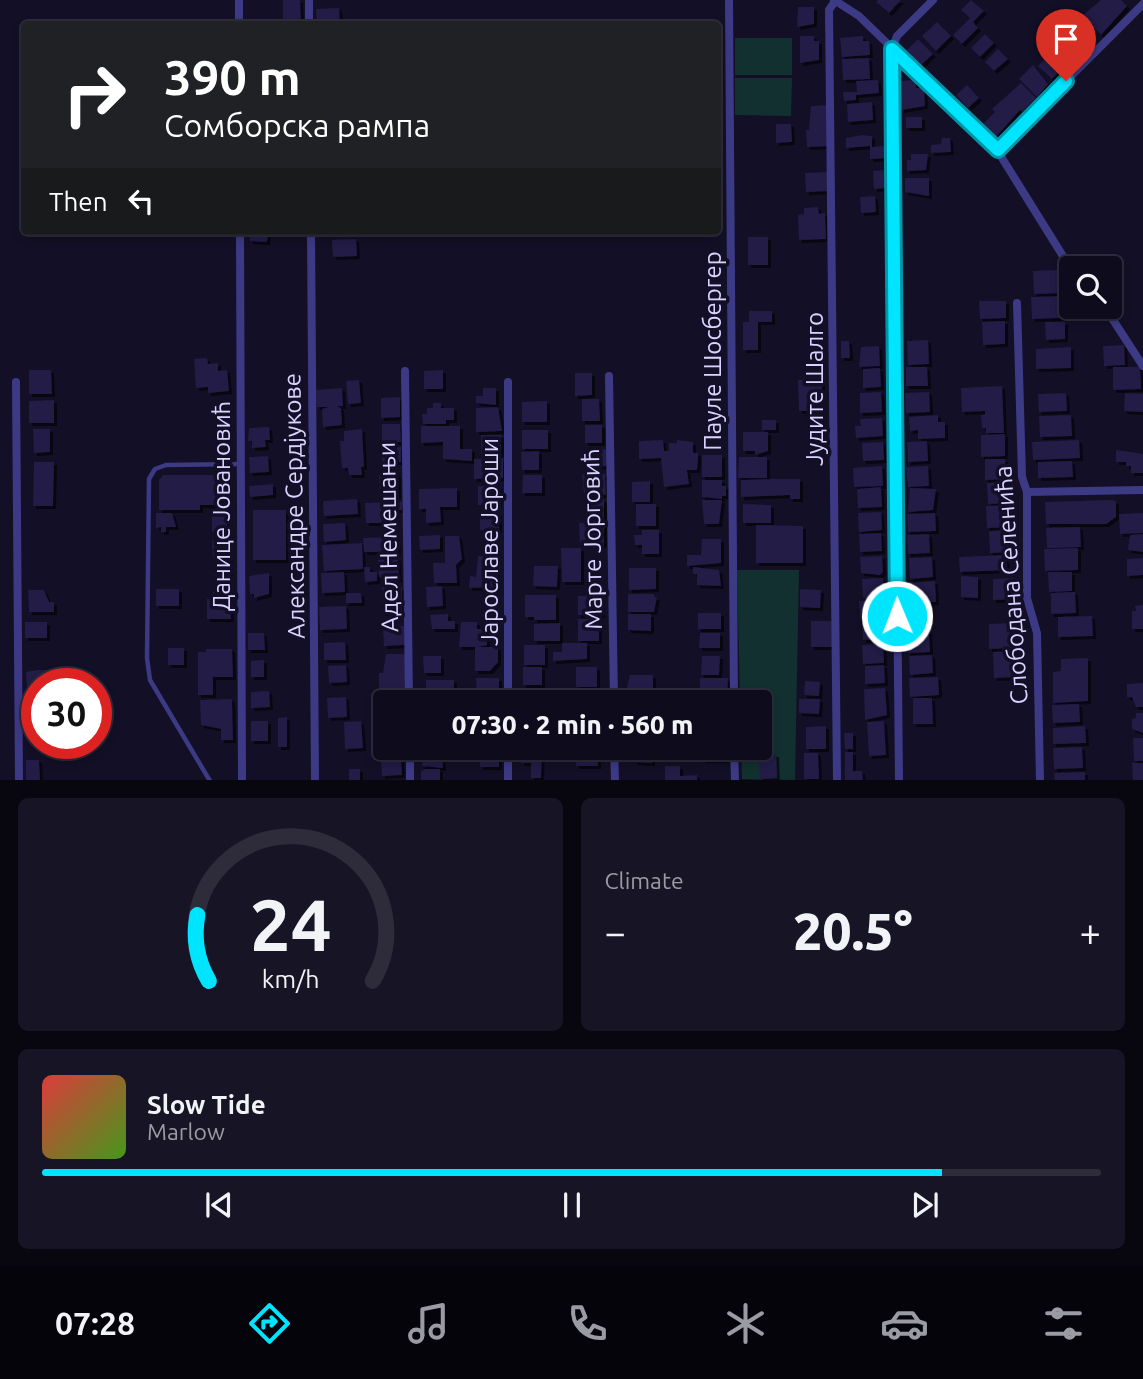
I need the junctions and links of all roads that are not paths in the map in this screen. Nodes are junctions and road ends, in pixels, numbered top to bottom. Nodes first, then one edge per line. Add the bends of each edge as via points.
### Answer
1 (239, 0) edge
2 (309, 0) edge
3 (729, 0) edge
4 (835, 0) edge
5 (933, 0) edge
6 (1143, 4) edge
7 (239, 21) edge
8 (309, 21) edge
9 (892, 49) junction
10 (998, 150) junction
11 (240, 235) edge
12 (311, 235) edge
13 (1063, 256) edge
14 (1017, 303) dead end
15 (1112, 319) edge
16 (1143, 366) edge
17 (405, 371) dead end
18 (609, 376) dead end
19 (16, 382) dead end
20 (508, 382) dead end
21 (240, 464) junction
22 (1143, 490) edge
23 (1027, 492) junction
24 (409, 690) edge
25 (508, 690) edge
26 (614, 690) edge
27 (734, 690) edge
28 (410, 760) edge
29 (508, 760) edge
30 (614, 760) edge
31 (734, 760) edge
32 (19, 780) edge
33 (210, 780) edge
34 (242, 780) edge
35 (315, 780) edge
36 (410, 780) edge
37 (508, 780) edge
38 (615, 780) edge
39 (734, 780) edge
40 (838, 780) edge
41 (899, 780) edge
42 (1040, 780) edge

1 - 7 street
2 - 8 street
3 - 27 street, Пауле Шосбергер
4 - 9 street via 859,16
4 - 40 street, Јудите Шалго via 829,10
5 - 9 street via 897,36
6 - 10 street
9 - 10 street
9 - 41 street
10 - 13 street
11 - 21 street, Данице Јовановић
12 - 35 street, Александре Сердјукове
14 - 23 street, Слободана Селенића via 1022,477
15 - 16 street
17 - 24 street, Адел Немешањи
18 - 26 street, Марте Јорговић
19 - 32 street
20 - 25 street, Јарославе Јароши
21 - 33 lane via 166,465 155,469 149,480 150,680
21 - 34 street, Данице Јовановић
22 - 23 street
23 - 42 street, Слободана Селенића via 1027,598 1037,633
28 - 36 street
29 - 37 street
30 - 38 street
31 - 39 street

